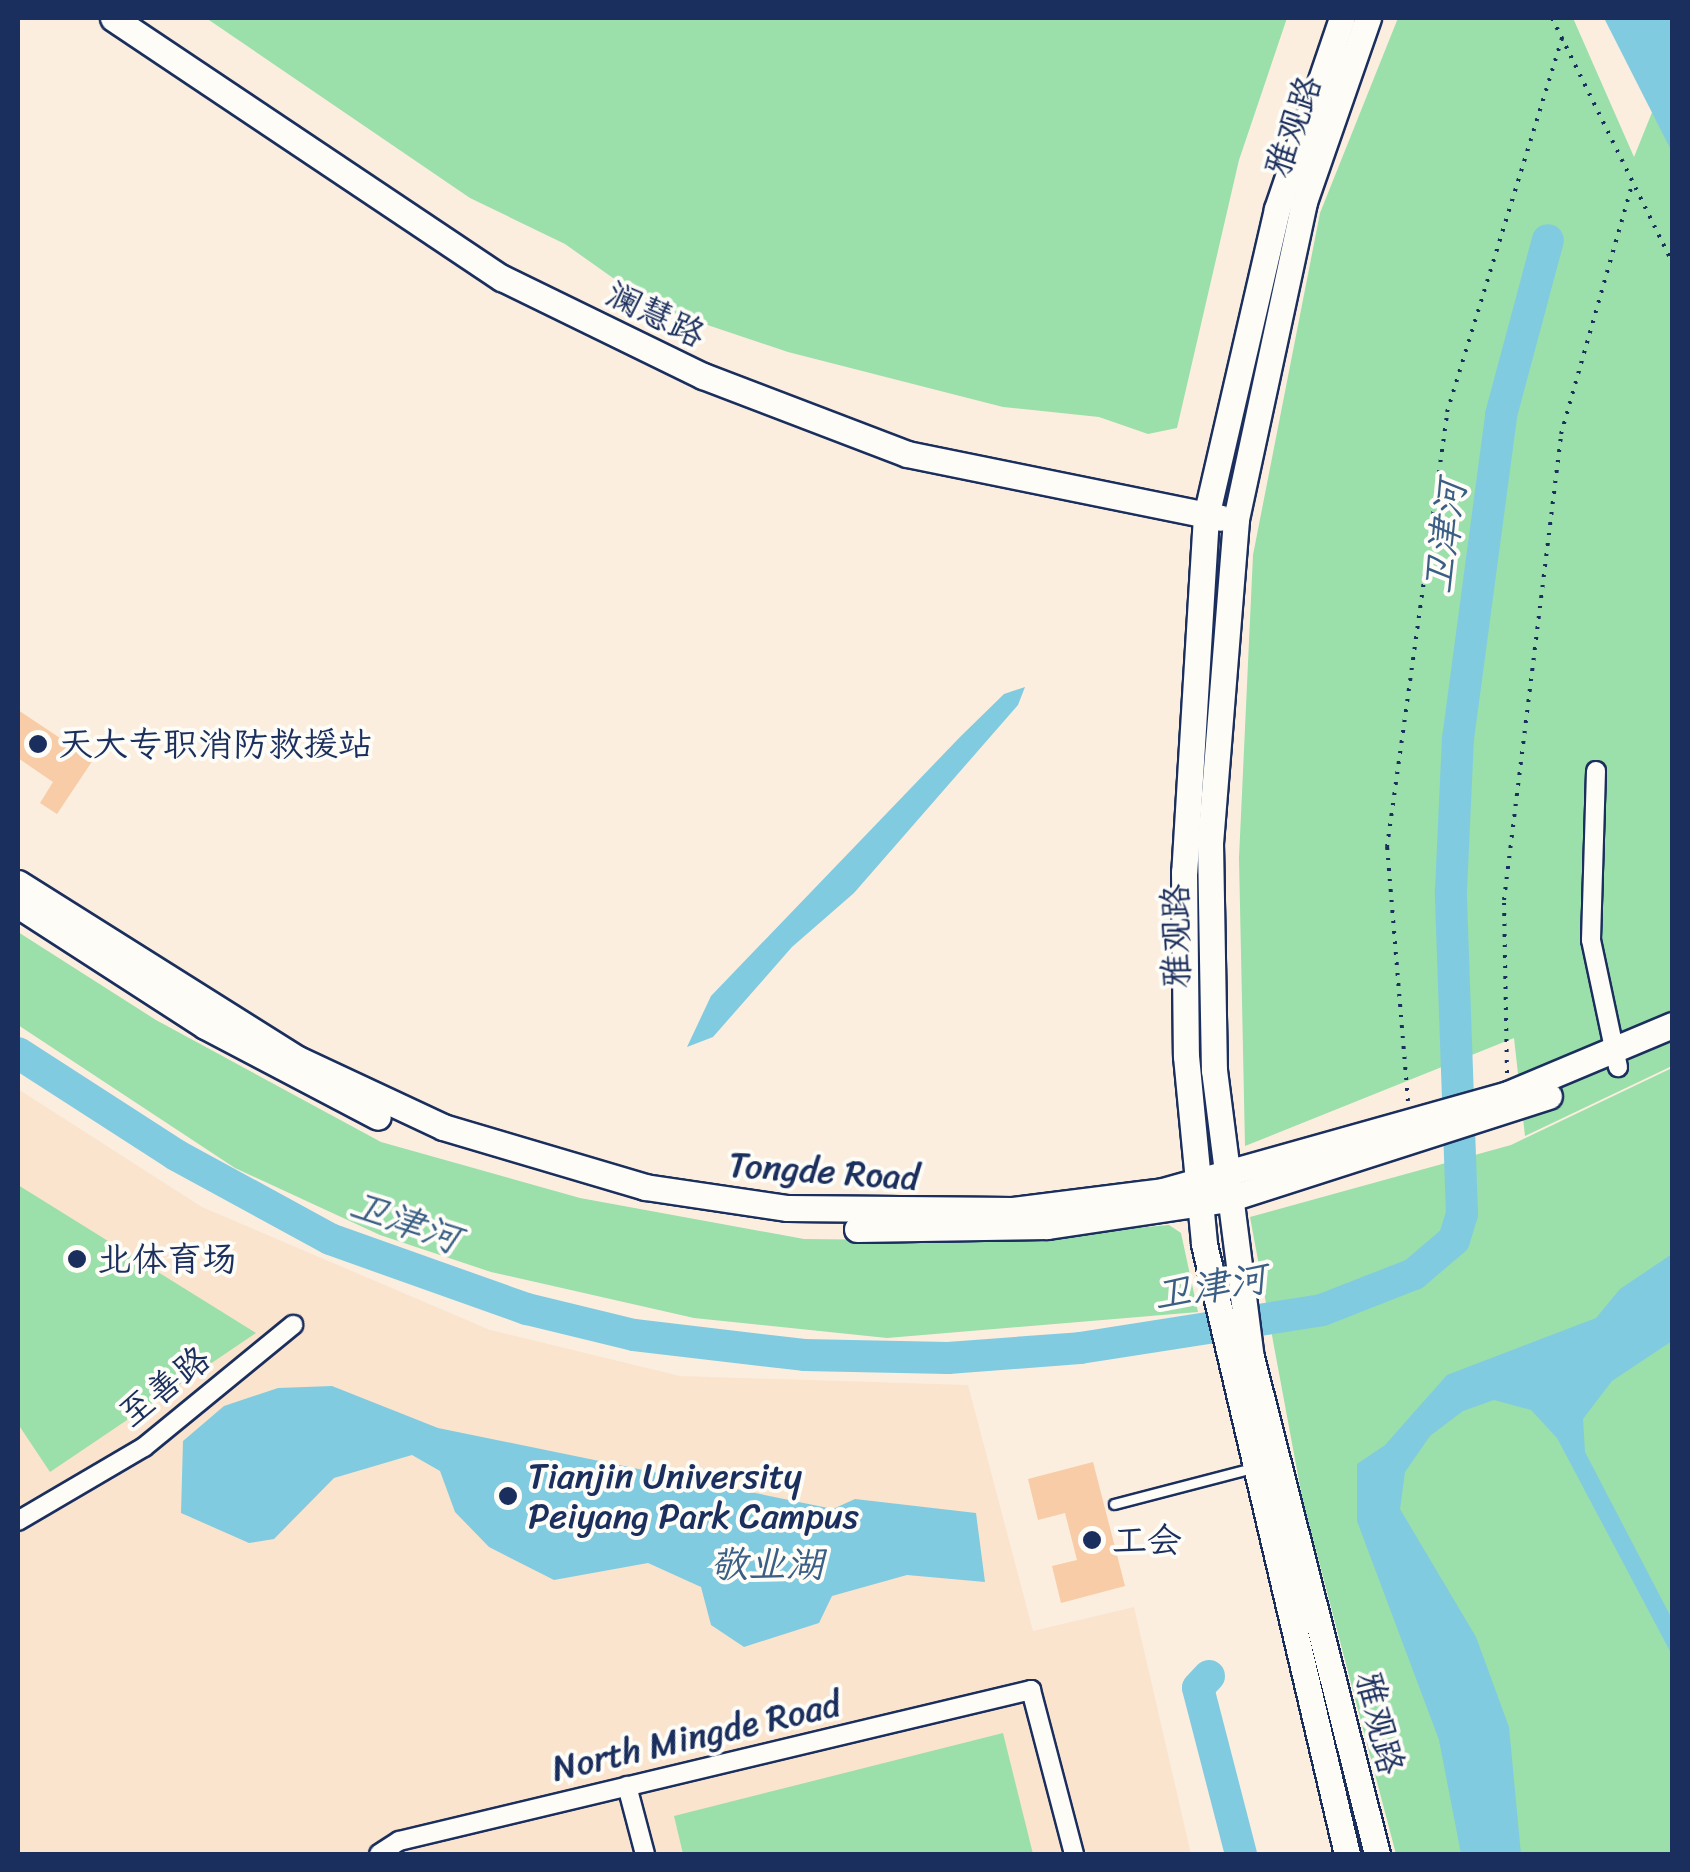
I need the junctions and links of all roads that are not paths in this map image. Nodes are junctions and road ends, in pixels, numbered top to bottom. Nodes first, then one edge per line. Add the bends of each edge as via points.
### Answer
1 (112, 18) edge
2 (1342, 18) edge
3 (1368, 18) edge
4 (1206, 516) junction
5 (1236, 520) junction
6 (1596, 771) dead end
7 (18, 883) edge
8 (18, 905) edge
9 (1672, 1025) edge
10 (1672, 1041) edge
11 (1616, 1060) junction
12 (1226, 1188) junction
13 (1199, 1194) junction
14 (293, 1325) dead end
15 (1238, 1358) junction
16 (1252, 1468) junction
17 (1114, 1504) dead end
18 (18, 1521) edge
19 (628, 1786) junction
20 (378, 1854) edge
21 (645, 1854) edge
22 (1074, 1854) edge
23 (1346, 1854) edge
24 (1377, 1854) edge

1 - 4 main road, 澜慧路 via 502,278 703,376 907,454
2 - 4 main road, 雅观路 via 1278,209
3 - 5 main road, 雅观路 via 1304,202
4 - 5 main road, 澜慧路
4 - 13 main road, 雅观路 via 1184,788 1186,1056
5 - 12 main road, 雅观路 via 1210,843 1214,1070
6 - 11 street via 1590,940
7 - 13 main road, Tongde Road via 314,1067 443,1127 586,1173 712,1200 852,1212 1013,1210
8 - 13 main road, Tongde Road via 205,1026 341,1101 584,1190 854,1230 1047,1226
9 - 11 main road, Tongde Road
10 - 11 main road, Tongde Road
11 - 12 main road, Tongde Road via 1510,1103
12 - 13 main road, Tongde Road
12 - 15 main road, 雅观路 via 1242,1292
13 - 15 main road, 雅观路 via 1217,1310
14 - 18 street, 至善路 via 144,1446
15 - 16 main road, 雅观路
15 - 24 main road, 雅观路
16 - 17 lane
16 - 23 main road, 雅观路
19 - 20 street, North Mingde Road via 399,1840
19 - 21 street
19 - 22 street, North Mingde Road via 1031,1690

